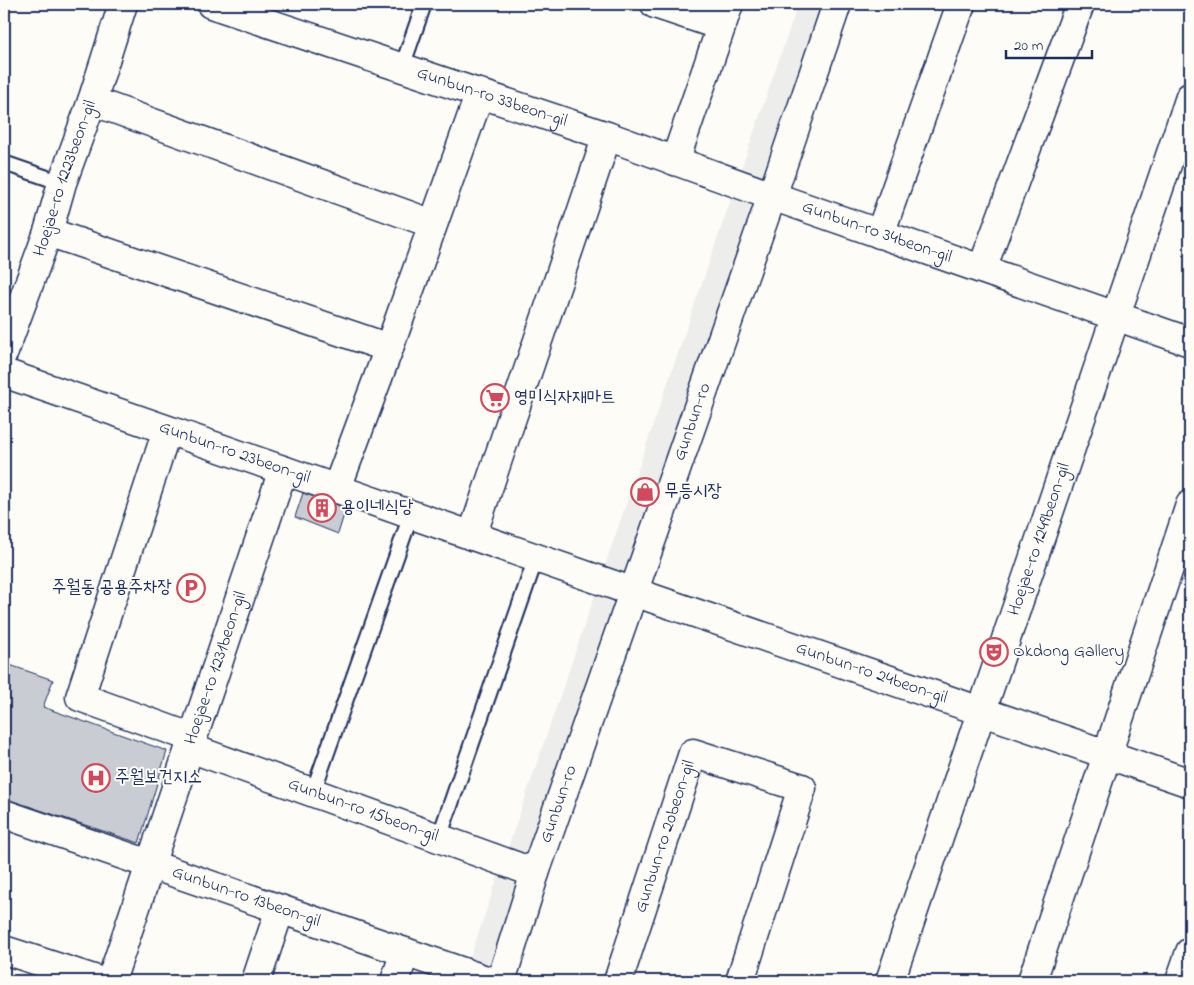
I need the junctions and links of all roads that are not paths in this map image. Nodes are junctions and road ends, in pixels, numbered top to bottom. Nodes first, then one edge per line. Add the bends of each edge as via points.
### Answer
1 (123, 4) edge
2 (211, 4) edge
3 (424, 4) edge
4 (655, 4) edge
5 (837, 4) edge
6 (961, 4) edge
7 (1080, 4) edge
8 (282, 15) edge
9 (725, 15) edge
10 (402, 67) junction
11 (480, 93) junction
12 (1190, 97) edge
13 (92, 101) junction
14 (607, 136) junction
15 (675, 161) junction
16 (4, 163) edge
17 (62, 183) junction
18 (772, 196) junction
19 (433, 224) junction
20 (48, 232) junction
21 (880, 234) junction
22 (982, 269) junction
23 (1116, 316) junction
24 (1190, 342) edge
25 (389, 348) junction
26 (4, 352) edge
27 (4, 373) edge
28 (167, 430) junction
29 (284, 470) junction
30 (337, 488) junction
31 (1190, 506) edge
32 (411, 515) junction
33 (472, 536) junction
34 (536, 558) junction
35 (634, 592) junction
36 (982, 711) junction
37 (191, 743) junction
38 (1108, 755) junction
39 (1190, 783) edge
40 (313, 792) junction
41 (4, 814) edge
42 (439, 838) junction
43 (150, 864) junction
44 (535, 873) junction
45 (280, 909) junction
46 (4, 950) edge
47 (405, 952) junction
48 (1190, 952) edge
49 (621, 972) edge
50 (100, 981) edge
51 (111, 981) edge
52 (256, 981) edge
53 (395, 981) edge
54 (489, 981) edge
55 (501, 981) edge
56 (740, 981) edge
57 (890, 981) edge
58 (1032, 981) edge
59 (1180, 981) edge

1 - 13 street, Hoejae-ro 1223beon-gil
2 - 8 street, Gunbun-ro 33beon-gil
3 - 10 lane
4 - 9 street
5 - 18 street, Gunbun-ro
6 - 21 street
7 - 22 street
8 - 10 street, Gunbun-ro 33beon-gil
9 - 15 street
10 - 11 street, Gunbun-ro 33beon-gil
11 - 14 street, Gunbun-ro 33beon-gil
11 - 19 street
12 - 23 street, Hoejae-ro 1249beon-gil
13 - 17 street, Hoejae-ro 1223beon-gil
13 - 19 street
14 - 15 street, Gunbun-ro 33beon-gil
14 - 33 street
15 - 18 street, Gunbun-ro 33beon-gil
16 - 17 lane
17 - 20 street, Hoejae-ro 1223beon-gil
18 - 21 street, Gunbun-ro 34beon-gil
18 - 35 street, Gunbun-ro
19 - 25 street
20 - 25 street
20 - 26 street, Hoejae-ro 1223beon-gil
21 - 22 street, Gunbun-ro 34beon-gil
22 - 23 street, Gunbun-ro 34beon-gil
23 - 24 street, Gunbun-ro 34beon-gil
23 - 36 street, Hoejae-ro 1249beon-gil
25 - 30 street
27 - 28 street, Gunbun-ro 23beon-gil
28 - 29 street, Gunbun-ro 23beon-gil
28 - 37 street, Gunbun-ro 15beon-gil via 80,697
29 - 30 street, Gunbun-ro 23beon-gil
29 - 37 street, Hoejae-ro 1231beon-gil
30 - 32 street, Gunbun-ro 23beon-gil
31 - 38 street
32 - 33 street, Gunbun-ro 23beon-gil
32 - 40 lane
33 - 34 street, Gunbun-ro 23beon-gil
34 - 35 street, Gunbun-ro 23beon-gil
34 - 42 lane
35 - 36 street, Gunbun-ro 24beon-gil
35 - 44 street, Gunbun-ro
36 - 38 street, Gunbun-ro 24beon-gil
36 - 57 street, Hoejae-ro 1249beon-gil
37 - 40 street, Gunbun-ro 15beon-gil
37 - 43 street, Hoejae-ro 1231beon-gil
38 - 39 street, Gunbun-ro 24beon-gil
38 - 58 street
40 - 42 street, Gunbun-ro 15beon-gil
41 - 43 street, Gunbun-ro 13beon-gil
42 - 44 street, Gunbun-ro 15beon-gil
43 - 45 street, Gunbun-ro 13beon-gil
43 - 51 street, Hoejae-ro 1231beon-gil
44 - 55 street, Gunbun-ro
45 - 47 street, Gunbun-ro 13beon-gil
45 - 52 street
46 - 50 street
47 - 53 street
47 - 54 street, Gunbun-ro 13beon-gil
48 - 59 street
49 - 56 street, Gunbun-ro 20beon-gil via 693,754 802,788

